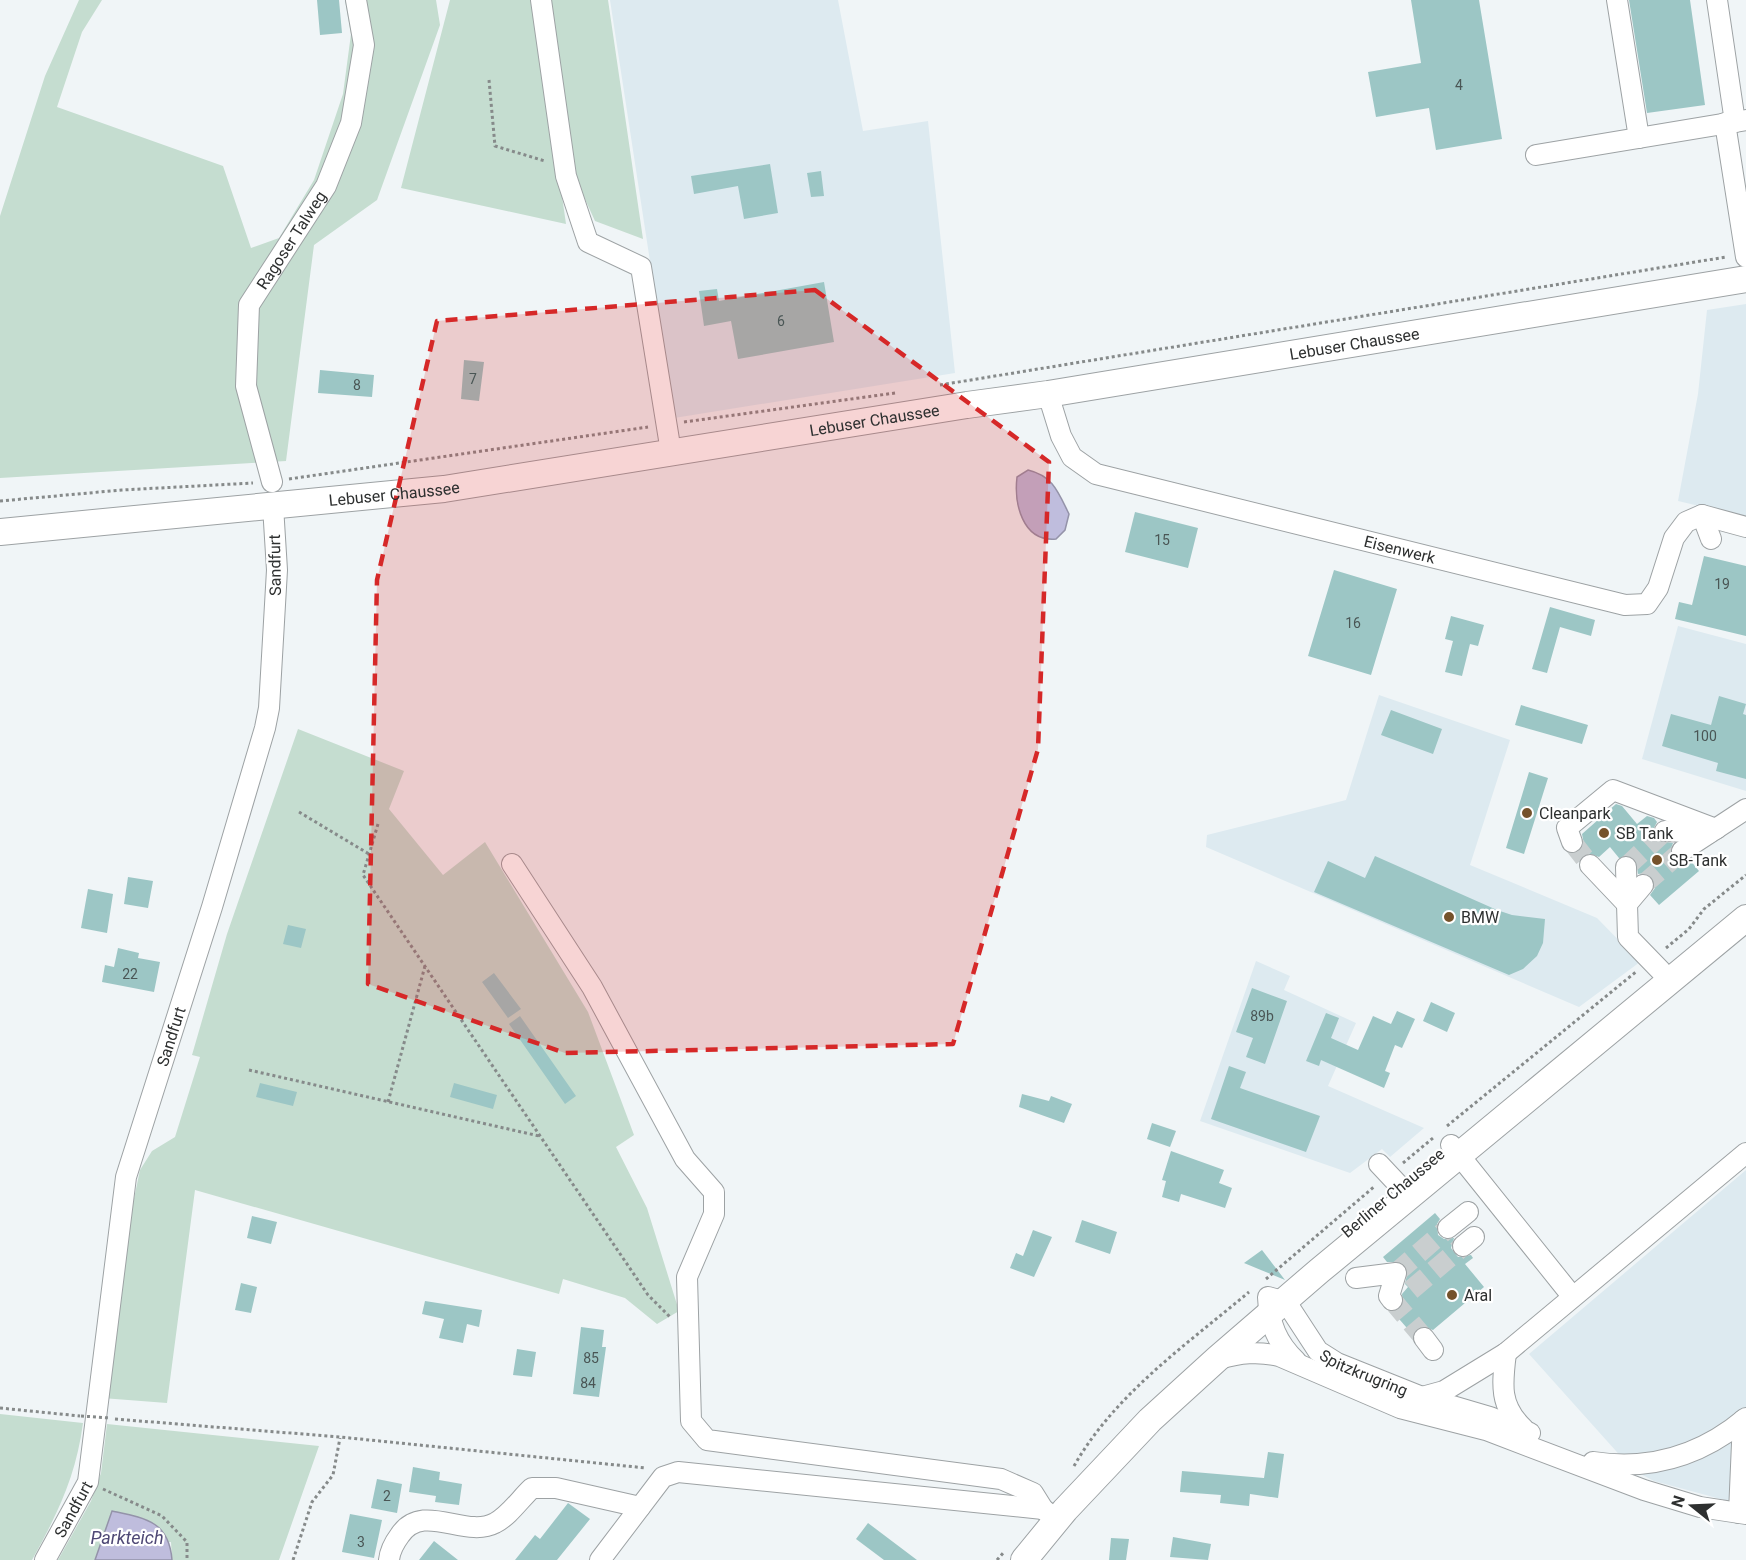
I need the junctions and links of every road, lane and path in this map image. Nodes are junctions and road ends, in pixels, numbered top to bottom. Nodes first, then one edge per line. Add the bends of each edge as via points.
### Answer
1 (356, 0) edge
2 (541, 0) edge
3 (1617, 0) edge
4 (1717, 0) edge
5 (489, 80) dead end
6 (1735, 122) edge
7 (1639, 138) junction
8 (1536, 155) dead end
9 (565, 167) junction
10 (1746, 255) edge
11 (1746, 279) edge
12 (936, 386) dead end
13 (901, 392) dead end
14 (1048, 394) junction
15 (665, 424) junction
16 (671, 452) junction
17 (273, 494) junction
18 (0, 501) edge
19 (1702, 515) junction
20 (1746, 527) edge
21 (0, 532) edge
22 (1711, 539) dead end
23 (1746, 809) edge
24 (299, 812) dead end
25 (378, 824) dead end
26 (1665, 831) tunnel mouth
27 (1712, 831) junction
28 (1572, 842) dead end
29 (1682, 851) tunnel mouth
30 (369, 854) junction
31 (512, 864) dead end
32 (1590, 865) tunnel mouth
33 (1626, 867) dead end
34 (1746, 875) edge
35 (1643, 885) tunnel mouth
36 (1746, 900) edge
37 (1627, 904) junction
38 (1746, 918) edge
39 (425, 966) junction
40 (1656, 966) junction
41 (249, 1070) dead end
42 (388, 1102) junction
43 (541, 1137) junction
44 (1448, 1141) junction
45 (1746, 1153) edge
46 (1394, 1181) junction
47 (1468, 1212) dead end
48 (1448, 1228) tunnel mouth
49 (1572, 1296) junction
50 (1266, 1298) junction
51 (691, 1338) junction
52 (1506, 1353) junction
53 (1217, 1359) junction
54 (1300, 1365) junction
55 (1422, 1397) junction
56 (0, 1408) edge
57 (1745, 1419) edge
58 (1526, 1431) junction
59 (340, 1437) junction
60 (1548, 1454) junction
61 (1584, 1460) junction
62 (1073, 1469) dead end
63 (678, 1472) junction
64 (88, 1482) junction
65 (1644, 1490) junction
66 (640, 1507) junction
67 (1055, 1513) junction
68 (1742, 1514) edge
69 (1016, 1554) edge
70 (45, 1560) edge
71 (187, 1560) edge
72 (293, 1560) edge
73 (389, 1560) edge
74 (600, 1560) edge
75 (997, 1560) edge

1 - 17 street, Ragoser Talweg via 364,45 351,123 326,186 249,305 246,386
2 - 9 street
3 - 7 street
4 - 6 street
5 - 9 path via 495,146
6 - 7 street
6 - 10 street
7 - 8 street
9 - 15 street via 588,242 642,267
10 - 12 path
11 - 14 main road, Lebuser Chaussee
13 - 15 path
14 - 16 main road, Lebuser Chaussee
14 - 19 street, Eisenwerk via 1072,457 1096,474 1625,605 1647,604 1658,588 1674,538 1686,522
15 - 16 street
15 - 17 path
16 - 17 main road, Lebuser Chaussee via 444,489
17 - 18 path via 207,485
17 - 21 main road, Lebuser Chaussee
17 - 64 street, Sandfurt via 277,570 269,708 212,907 126,1178
19 - 20 street
19 - 22 street
23 - 27 street
24 - 30 path
25 - 30 path
26 - 27 street
27 - 28 street via 1613,790 1568,828
27 - 29 street
30 - 39 path via 363,875
31 - 51 street via 592,987 685,1159 714,1192 714,1214 687,1277
32 - 37 street
33 - 37 street
34 - 40 path via 1704,909
35 - 37 street
36 - 40 main road, Berliner Chaussee
37 - 40 street via 1628,937
38 - 44 main road, Berliner Chaussee
39 - 42 path
39 - 43 path
40 - 44 main road, Berliner Chaussee
40 - 44 path via 1624,979
41 - 42 path
42 - 43 path
43 - 51 path via 648,1295
44 - 46 main road, Berliner Chaussee
44 - 46 path
44 - 49 street
45 - 49 street, Spitzkrugring
46 - 50 main road, Berliner Chaussee
46 - 50 path
47 - 48 street
49 - 52 street, Spitzkrugring
50 - 53 main road, Berliner Chaussee
50 - 54 street, Spitzkrugring via 1284,1350
50 - 55 street, Spitzkrugring via 1318,1351 1337,1363
50 - 62 path via 1146,1378 1091,1437
50 - 67 main road, Berliner Chaussee via 1138,1408
51 - 67 street via 691,1421 707,1440 1001,1479 1033,1493
52 - 55 street, Spitzkrugring via 1444,1391
52 - 58 street, Spitzkrugring via 1503,1393 1511,1418
53 - 54 street, Spitzkrugring via 1263,1353
53 - 67 main road, Berliner Chaussee
54 - 60 street, Spitzkrugring via 1400,1408 1486,1430
55 - 58 street, Spitzkrugring
56 - 59 path, bridge
57 - 61 street, Spitzkrugring via 1727,1434 1669,1461 1634,1466
57 - 68 street, Spitzkrugring
58 - 61 street, Spitzkrugring
59 - 63 path
59 - 72 path via 333,1475 312,1502
60 - 61 street, Spitzkrugring
60 - 65 street, Spitzkrugring
61 - 65 street, Spitzkrugring
63 - 66 street via 663,1477
63 - 67 street
64 - 70 street, Sandfurt
64 - 71 path via 162,1516 187,1542
65 - 68 street, Spitzkrugring via 1700,1507
66 - 73 street via 556,1488 532,1488 495,1523 476,1526 423,1520 407,1526 396,1540
66 - 74 street
67 - 69 main road, Berliner Chaussee
69 - 75 path

